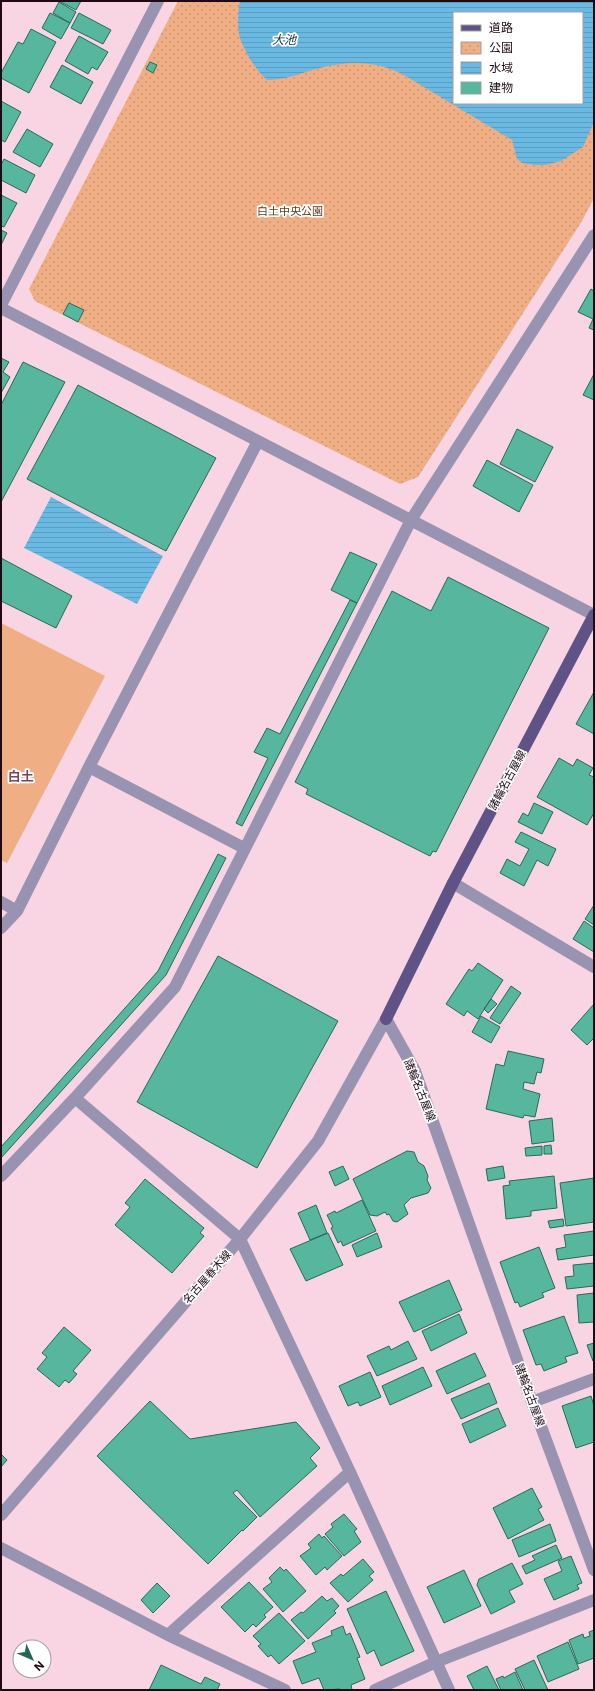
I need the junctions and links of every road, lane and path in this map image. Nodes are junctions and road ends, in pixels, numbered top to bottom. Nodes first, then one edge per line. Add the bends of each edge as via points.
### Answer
1 (158, 1) edge
2 (594, 236) edge
3 (1, 305) edge
4 (1, 308) edge
5 (258, 441) junction
6 (411, 520) junction
7 (594, 615) edge
8 (89, 767) junction
9 (244, 848) junction
10 (453, 883) junction
11 (1, 902) edge
12 (17, 911) junction
13 (1, 928) edge
14 (594, 967) edge
15 (386, 1019) junction
16 (75, 1098) junction
17 (1, 1176) edge
18 (240, 1239) junction
19 (594, 1379) edge
20 (532, 1402) junction
21 (350, 1472) junction
22 (1, 1515) edge
23 (1, 1548) edge
24 (594, 1570) edge
25 (594, 1600) edge
26 (168, 1635) junction
27 (436, 1662) junction
28 (285, 1690) edge
29 (375, 1690) edge
30 (449, 1690) edge

1 - 3 street
2 - 6 street
4 - 5 street
5 - 6 street
5 - 8 street
6 - 7 street
6 - 9 street
7 - 10 main road, 諸輪名古屋線
8 - 9 street
8 - 12 street
9 - 16 street via 175,987
10 - 14 street
10 - 15 main road, 諸輪名古屋線
11 - 12 street
12 - 13 street
15 - 18 street, 名古屋春木線 via 318,1141
15 - 20 street, 諸輪名古屋線 via 415,1071
16 - 17 street
16 - 18 street
18 - 21 street
18 - 22 street, 名古屋春木線
19 - 20 street
20 - 24 street, 諸輪名古屋線
21 - 26 street
21 - 27 street
23 - 26 street
25 - 27 street
26 - 28 street
27 - 29 street
27 - 30 street

